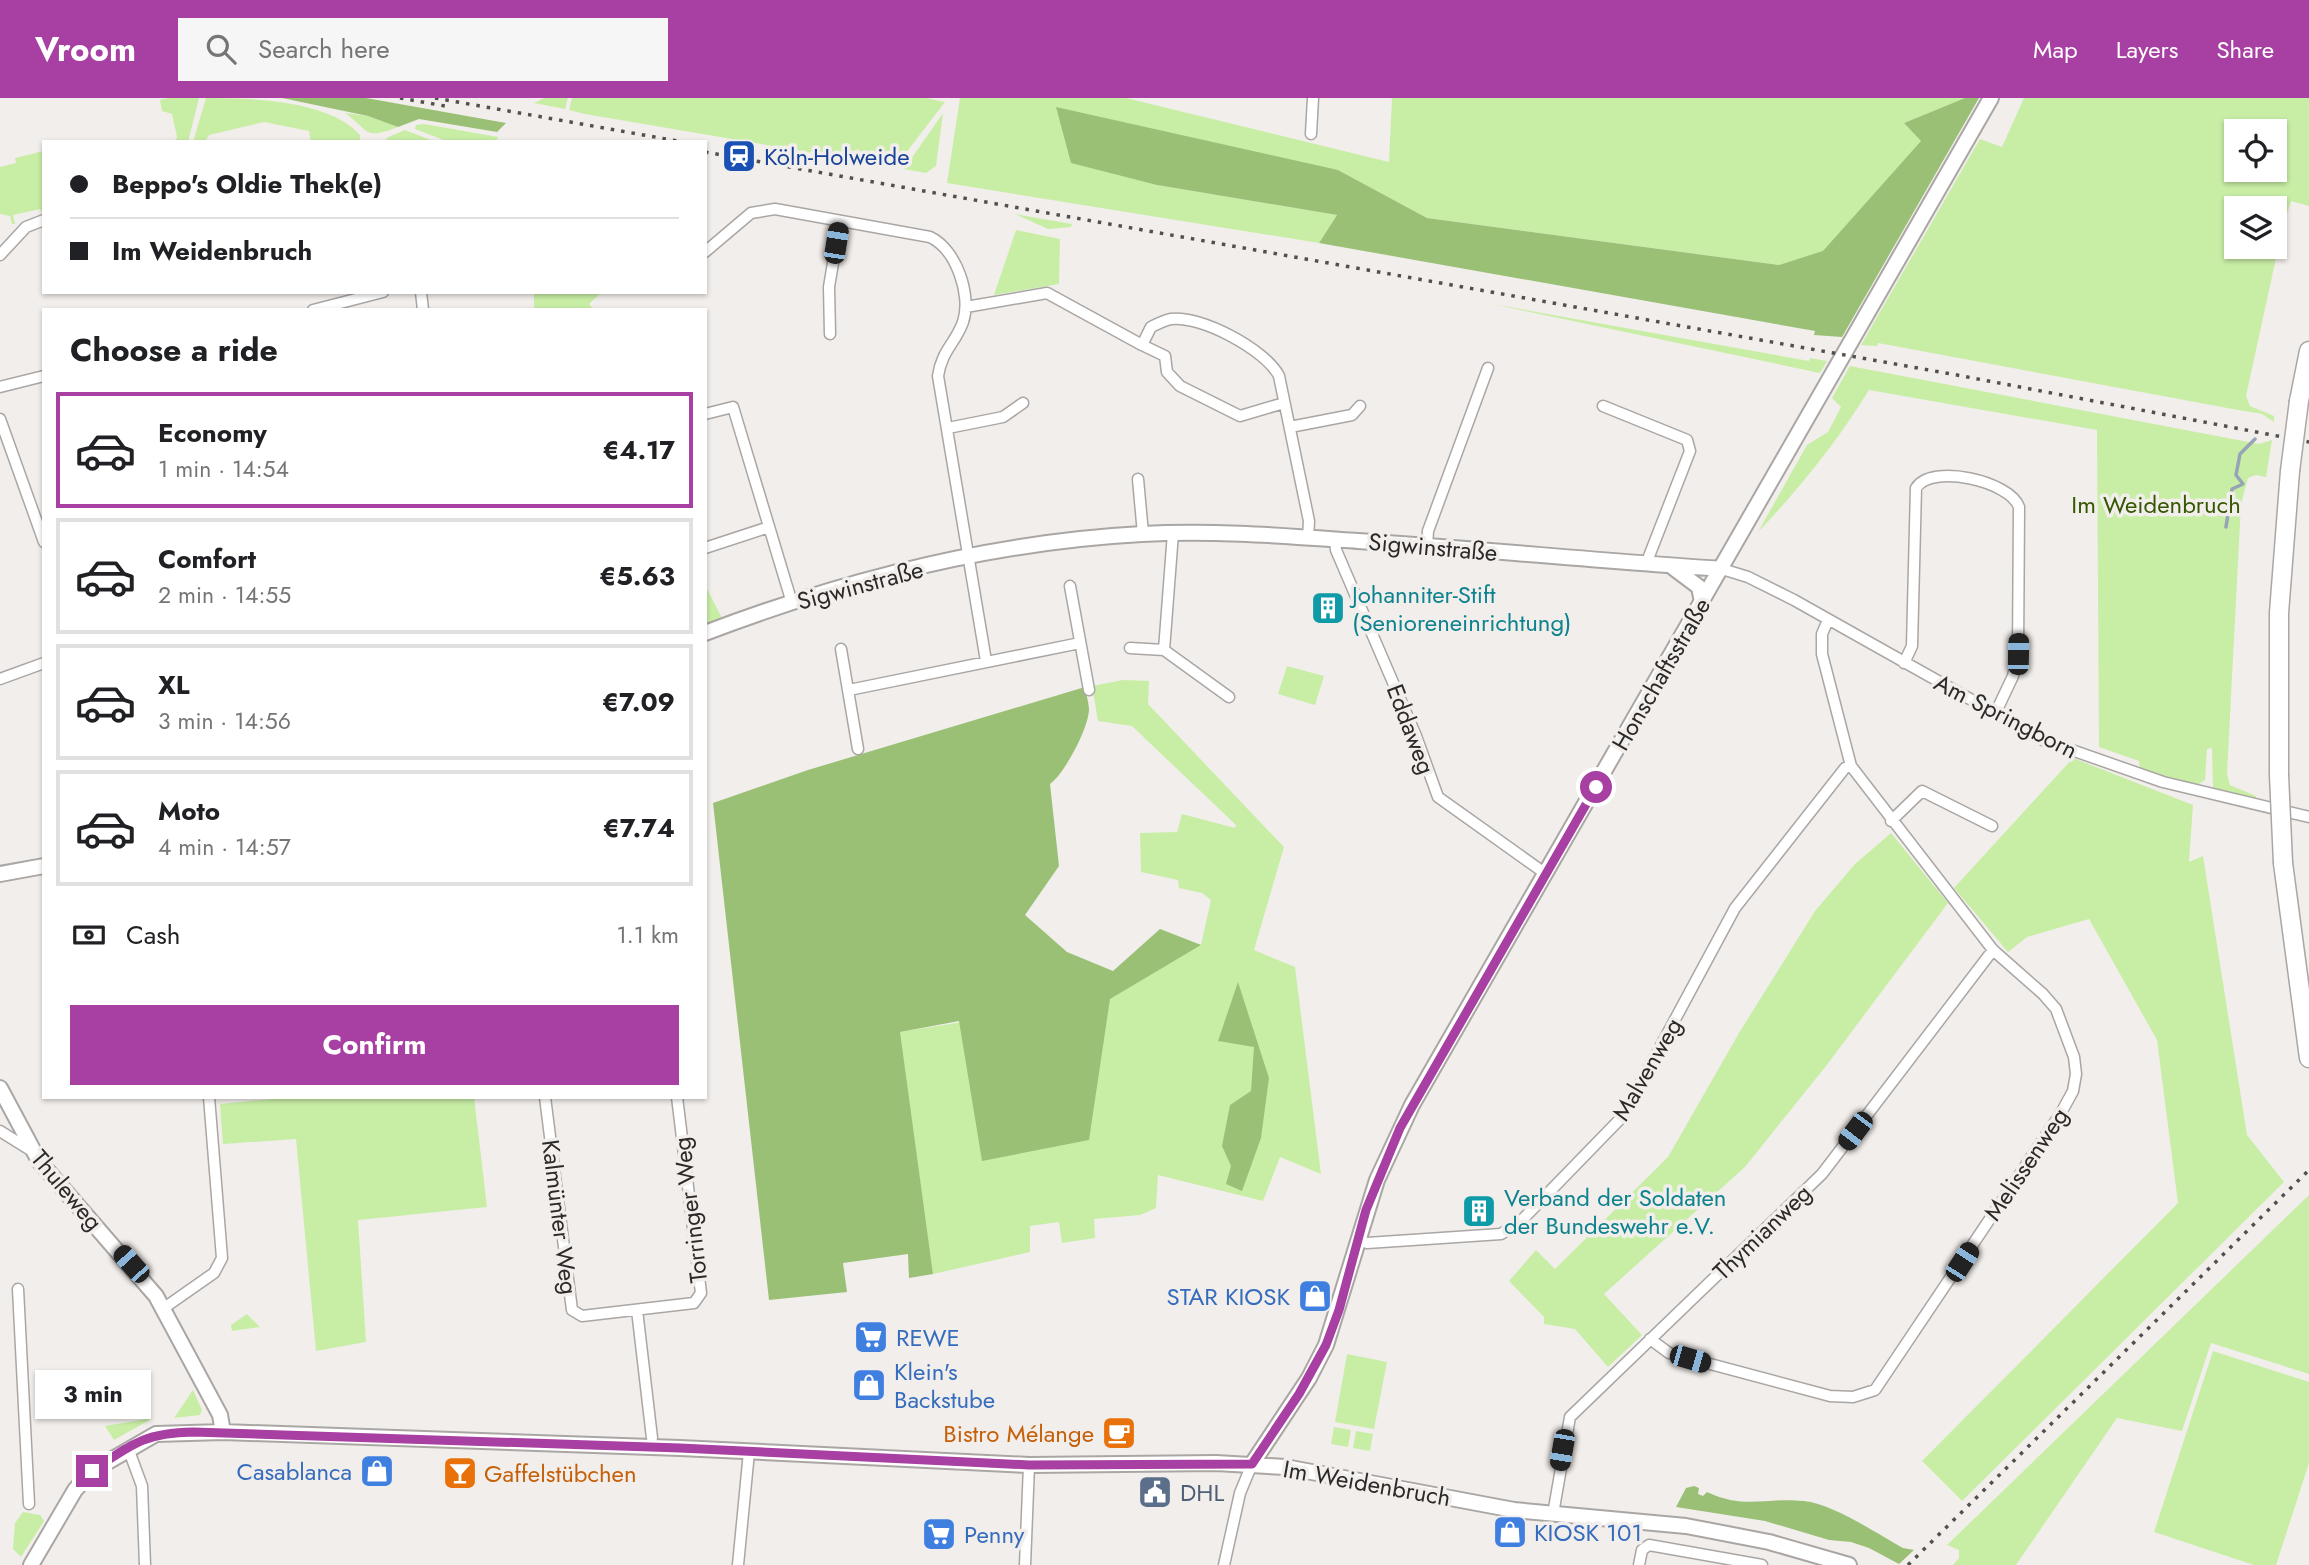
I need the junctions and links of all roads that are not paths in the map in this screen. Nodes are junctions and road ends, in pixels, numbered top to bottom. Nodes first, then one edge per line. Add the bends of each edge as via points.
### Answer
1 (1313, 98) edge
2 (1991, 98) edge
3 (1311, 134) dead end
4 (42, 221) edge
5 (840, 221) junction
6 (707, 250) edge
7 (0, 255) edge
8 (375, 294) edge
9 (966, 307) junction
10 (321, 308) edge
11 (830, 334) dead end
12 (1142, 345) junction
13 (2309, 351) edge
14 (1488, 368) dead end
15 (42, 376) edge
16 (0, 387) edge
17 (1023, 403) dead end
18 (1284, 403) junction
19 (1360, 406) dead end
20 (1604, 406) dead end
21 (707, 414) edge
22 (0, 419) edge
23 (1290, 427) junction
24 (948, 428) junction
25 (1138, 479) dead end
26 (769, 527) junction
27 (1173, 533) junction
28 (1143, 534) junction
29 (42, 536) edge
30 (1308, 537) junction
31 (1335, 539) junction
32 (1427, 546) junction
33 (707, 547) edge
34 (968, 556) junction
35 (1646, 564) junction
36 (1669, 566) junction
37 (1722, 569) junction
38 (1070, 586) dead end
39 (1702, 602) junction
40 (792, 603) junction
41 (1828, 620) junction
42 (707, 632) edge
43 (1080, 643) junction
44 (1130, 648) dead end
45 (841, 649) dead end
46 (1164, 650) junction
47 (986, 661) junction
48 (1904, 663) junction
49 (42, 664) edge
50 (0, 679) edge
51 (849, 690) junction
52 (1089, 690) dead end
53 (1229, 697) dead end
54 (1995, 714) junction
55 (858, 749) dead end
56 (1851, 766) junction
57 (2309, 817) edge
58 (1891, 821) junction
59 (1992, 826) dead end
60 (42, 866) edge
61 (0, 874) edge
62 (1546, 874) junction
63 (1993, 950) junction
64 (2309, 1058) edge
65 (0, 1089) edge
66 (209, 1099) edge
67 (544, 1099) edge
68 (677, 1099) edge
69 (0, 1131) edge
70 (32, 1151) junction
71 (1357, 1240) junction
72 (18, 1289) dead end
73 (164, 1308) junction
74 (637, 1310) junction
75 (1650, 1339) junction
76 (223, 1432) junction
77 (652, 1438) dead end
78 (128, 1448) junction
79 (750, 1452) junction
80 (1252, 1464) junction
81 (1029, 1465) junction
82 (29, 1503) dead end
83 (1552, 1514) junction
84 (1649, 1521) junction
85 (1649, 1545) junction
86 (31, 1565) edge
87 (145, 1565) edge
88 (738, 1565) edge
89 (1025, 1565) edge
90 (1224, 1565) edge
91 (1639, 1565) edge
92 (1762, 1565) edge
93 (1849, 1565) edge

1 - 3 street
2 - 37 street, Honschaftsstraße
4 - 7 street via 26,226
5 - 6 street via 760,209
5 - 9 street via 941,242 956,265
5 - 11 street via 830,287
8 - 10 street
9 - 12 street via 1047,293
9 - 24 street via 959,330 941,356 938,376
12 - 18 street via 1165,356 1167,372 1180,386 1240,416
12 - 18 street via 1151,327 1170,319 1192,320 1256,350 1273,364
13 - 64 highway, bridge via 2290,471 2279,612 2278,775 2283,863
14 - 32 street via 1428,531
15 - 16 street
17 - 24 street via 1003,417
18 - 23 street
19 - 23 street via 1352,415
20 - 35 street via 1687,440 1690,451
21 - 26 street via 733,407
22 - 29 street
23 - 30 street via 1309,521
24 - 34 street
25 - 28 street
26 - 33 street
26 - 40 street
27 - 28 street, Sigwinstraße
27 - 30 street, Sigwinstraße
27 - 46 street
28 - 34 street, Sigwinstraße
30 - 31 street, Sigwinstraße
31 - 32 street, Sigwinstraße
31 - 62 street, Eddaweg via 1438,796
32 - 35 street, Sigwinstraße
34 - 40 street, Sigwinstraße
34 - 47 street
35 - 36 street, Sigwinstraße
36 - 37 street, Sigwinstraße
36 - 39 street via 1699,587
37 - 39 street, Honschaftsstraße
37 - 41 street, Am Springborn via 1756,580
38 - 43 street
39 - 62 street, Honschaftsstraße
40 - 42 street, Sigwinstraße
41 - 48 street, Am Springborn
41 - 56 street, Melissenweg via 1822,654
43 - 47 street
43 - 52 street
44 - 46 street
45 - 51 street
46 - 53 street
47 - 51 street
48 - 54 street, Am Springborn
48 - 54 street via 1912,646 1914,500 1920,482 1946,476 2002,487 2019,507 2018,654
49 - 50 street
51 - 55 street
54 - 57 street, Am Springborn via 2046,741 2109,764
56 - 58 street, Melissenweg
56 - 71 street, Malvenweg via 1735,908 1623,1116 1522,1220 1501,1234
58 - 59 street via 1922,791
58 - 63 street, Melissenweg
60 - 61 street
62 - 71 street, Honschaftsstraße via 1400,1128
63 - 75 street, Thymianweg via 1822,1174
63 - 75 street, Melissenweg via 2056,1009 2074,1058 2073,1091 1875,1390 1830,1396 1670,1353
65 - 70 street, Thuleweg
66 - 73 street via 222,1258 214,1273
67 - 74 street, Kalmünter Weg via 572,1310 582,1316
68 - 74 street, Torringer Weg via 701,1293 694,1303
69 - 70 street
70 - 73 street, Thuleweg via 140,1274
71 - 80 street, Honschaftsstraße via 1339,1310 1322,1353
72 - 82 street
73 - 76 street, Thuleweg via 220,1415
74 - 77 street
75 - 83 street, Thymianweg via 1570,1417
76 - 78 street, Im Weidenbruch via 156,1434
76 - 79 street, Im Weidenbruch
78 - 86 street, Im Weidenbruch via 85,1478
78 - 87 street via 142,1486
79 - 81 street, Im Weidenbruch
79 - 88 street
80 - 81 street, Im Weidenbruch
80 - 83 street, Im Weidenbruch
80 - 90 street, Honschaftsstraße
81 - 89 street
83 - 84 street, Im Weidenbruch
84 - 85 street
84 - 93 street, Im Weidenbruch via 1769,1542
85 - 91 street via 1642,1550
85 - 92 street

